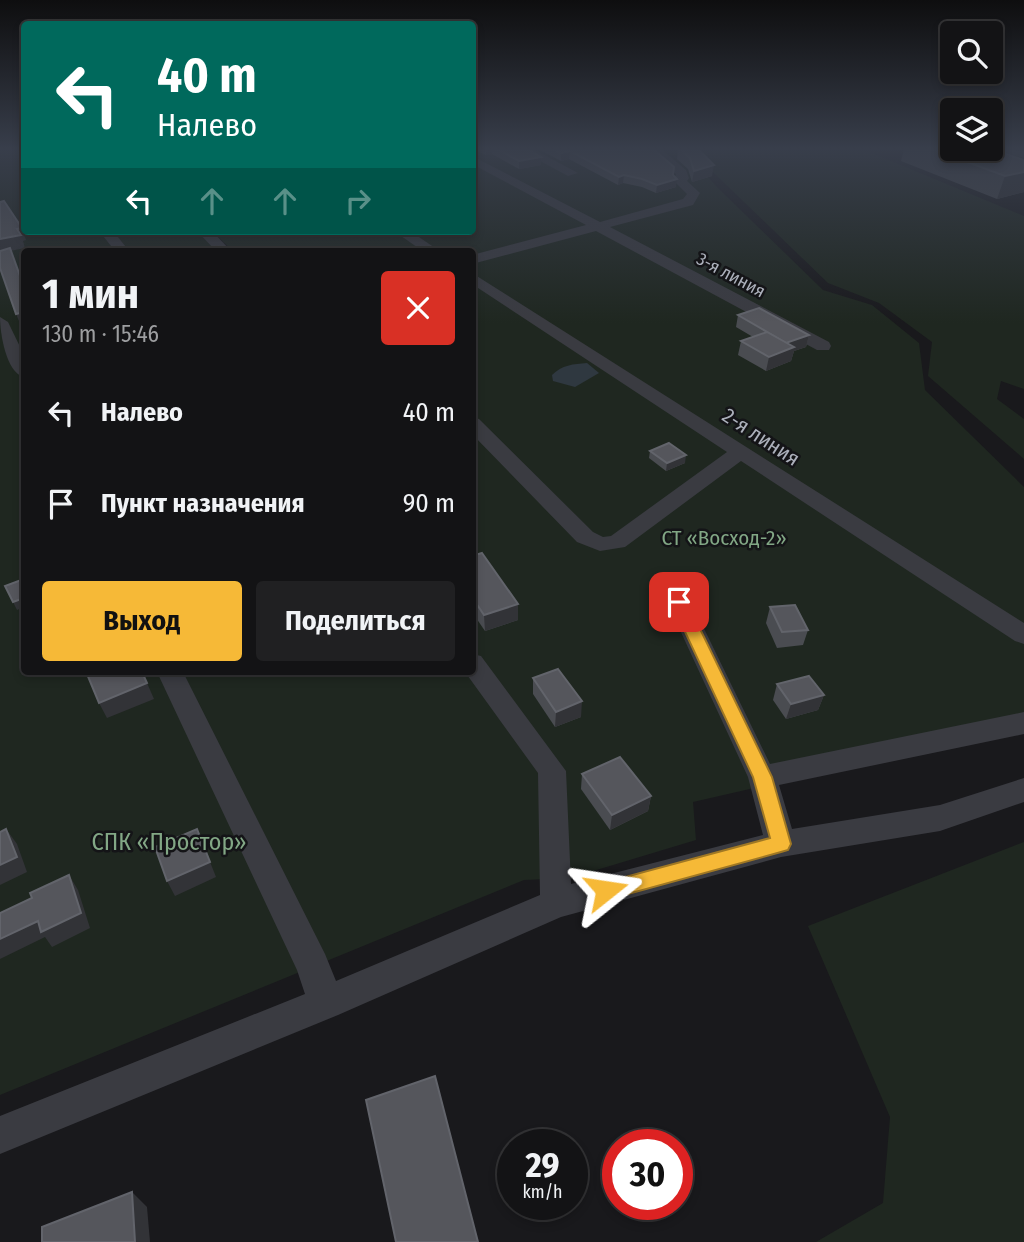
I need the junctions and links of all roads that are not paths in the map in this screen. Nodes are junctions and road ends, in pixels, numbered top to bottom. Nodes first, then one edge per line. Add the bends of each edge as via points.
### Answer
1 (563, 207) edge
2 (671, 207) edge
3 (601, 227) junction
4 (208, 235) edge
5 (407, 235) edge
6 (221, 248) edge
7 (428, 248) edge
8 (476, 259) edge
9 (476, 280) edge
10 (0, 322) edge
11 (823, 346) dead end
12 (21, 366) edge
13 (476, 427) edge
14 (741, 451) junction
15 (679, 602) dead end
16 (1024, 635) edge
17 (476, 668) edge
18 (171, 675) edge
19 (1024, 723) edge
20 (762, 777) junction
21 (1024, 790) edge
22 (781, 844) junction
23 (556, 903) junction
24 (326, 1003) junction
25 (0, 1135) edge

1 - 3 street, 3-я линия
2 - 3 street
3 - 8 street
3 - 11 street, 3-я линия
4 - 6 street
5 - 7 street
9 - 14 street, 2-я линия
10 - 12 street
13 - 14 street via 585,537 600,544 617,542
14 - 16 street, 2-я линия
15 - 20 street
17 - 23 street via 552,771
18 - 24 street via 313,966
19 - 20 street
20 - 22 street
21 - 22 street via 940,818
22 - 23 street
23 - 24 street
24 - 25 street

